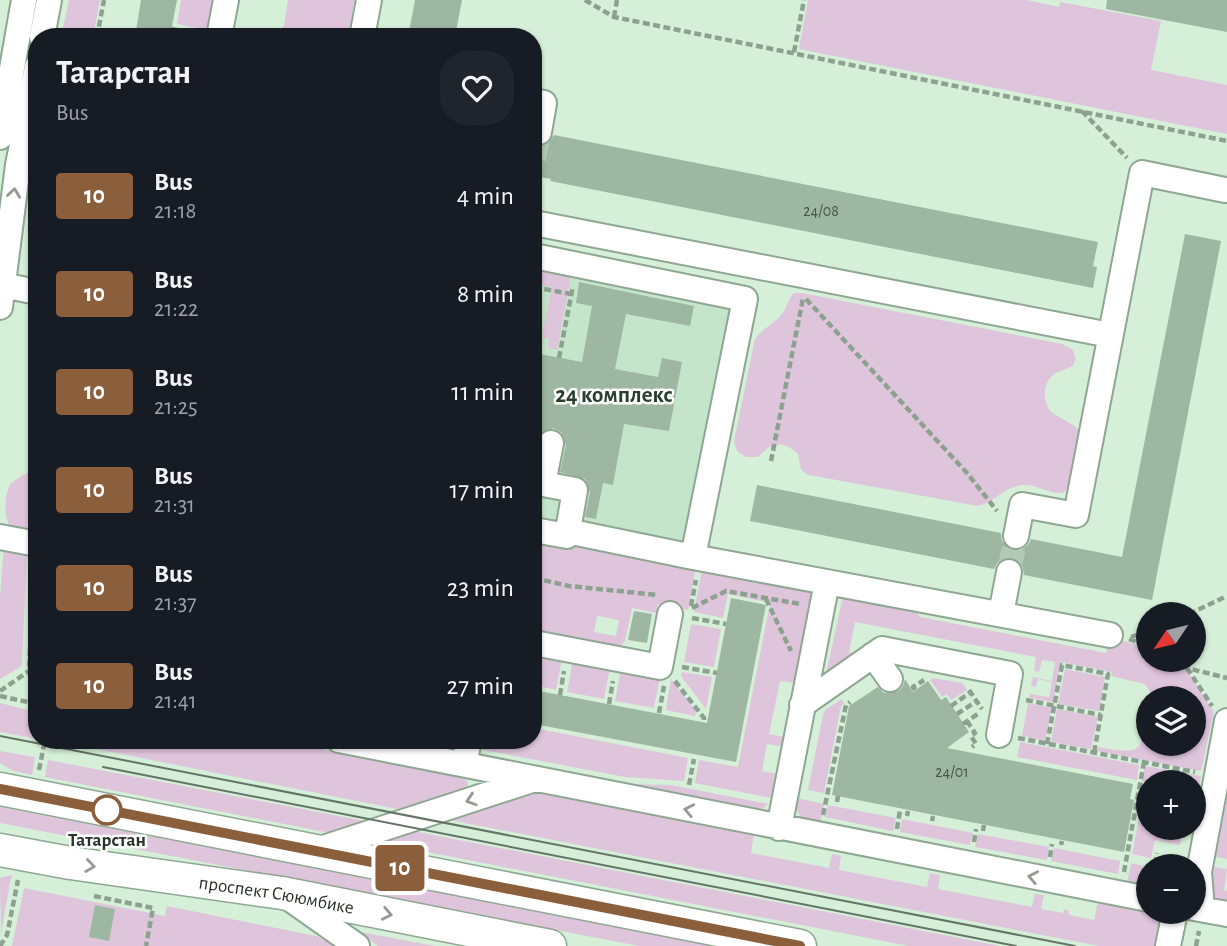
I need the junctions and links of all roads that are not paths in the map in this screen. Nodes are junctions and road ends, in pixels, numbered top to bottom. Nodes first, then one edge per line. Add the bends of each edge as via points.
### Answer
1 (24, 0) edge
2 (49, 0) edge
3 (226, 0) edge
4 (369, 0) edge
5 (44, 28) edge
6 (221, 28) edge
7 (364, 28) edge
8 (28, 113) edge
9 (0, 137) edge
10 (1225, 190) dead end
11 (542, 225) edge
12 (542, 258) edge
13 (28, 293) edge
14 (1, 296) edge
15 (1110, 335) junction
16 (551, 443) dead end
17 (567, 531) junction
18 (542, 532) edge
19 (1016, 536) tunnel mouth
20 (0, 537) edge
21 (28, 542) edge
22 (693, 557) junction
23 (1009, 572) tunnel mouth
24 (827, 582) junction
25 (676, 604) road end
26 (1001, 614) junction
27 (1110, 635) dead end
28 (542, 645) edge
29 (873, 655) junction
30 (889, 678) road end
31 (804, 695) junction
32 (1226, 724) edge
33 (999, 734) road end
34 (435, 749) edge
35 (467, 752) edge
36 (0, 775) edge
37 (536, 779) junction
38 (36, 786) junction
39 (0, 789) edge
40 (779, 828) junction
41 (313, 851) junction
42 (1202, 854) edge
43 (10, 860) edge
44 (282, 893) junction
45 (1136, 897) edge
46 (1206, 910) edge
47 (1227, 914) edge
48 (1173, 924) edge
49 (357, 946) edge
50 (550, 946) edge
51 (800, 946) edge
52 (1168, 946) edge

1 - 9 street
2 - 5 street
3 - 6 street
4 - 7 street
14 -> 8 street
10 - 15 street via 1142,173
11 - 15 street
12 - 22 street via 745,299
13 - 14 street
15 - 19 street via 1076,515 1022,505
16 - 17 street via 543,484 575,490
17 - 18 street via 566,536
17 - 22 street
20 - 21 street
22 - 24 street
23 - 26 street
24 - 26 street
24 - 31 street
25 - 28 street via 660,667
26 - 27 street
29 - 30 street
29 - 31 street
29 - 33 street via 882,649 1010,674
31 - 40 street
32 - 42 street
34 - 35 street
35 - 37 street
36 - 38 street
40 -> 37 street
37 -> 41 street
38 - 39 main road
38 - 41 main road
45 -> 40 street
41 - 51 main road
43 -> 44 main road, проспект Сююмбике
44 - 49 street
44 -> 50 main road, проспект Сююмбике
46 - 47 street
48 - 52 street

